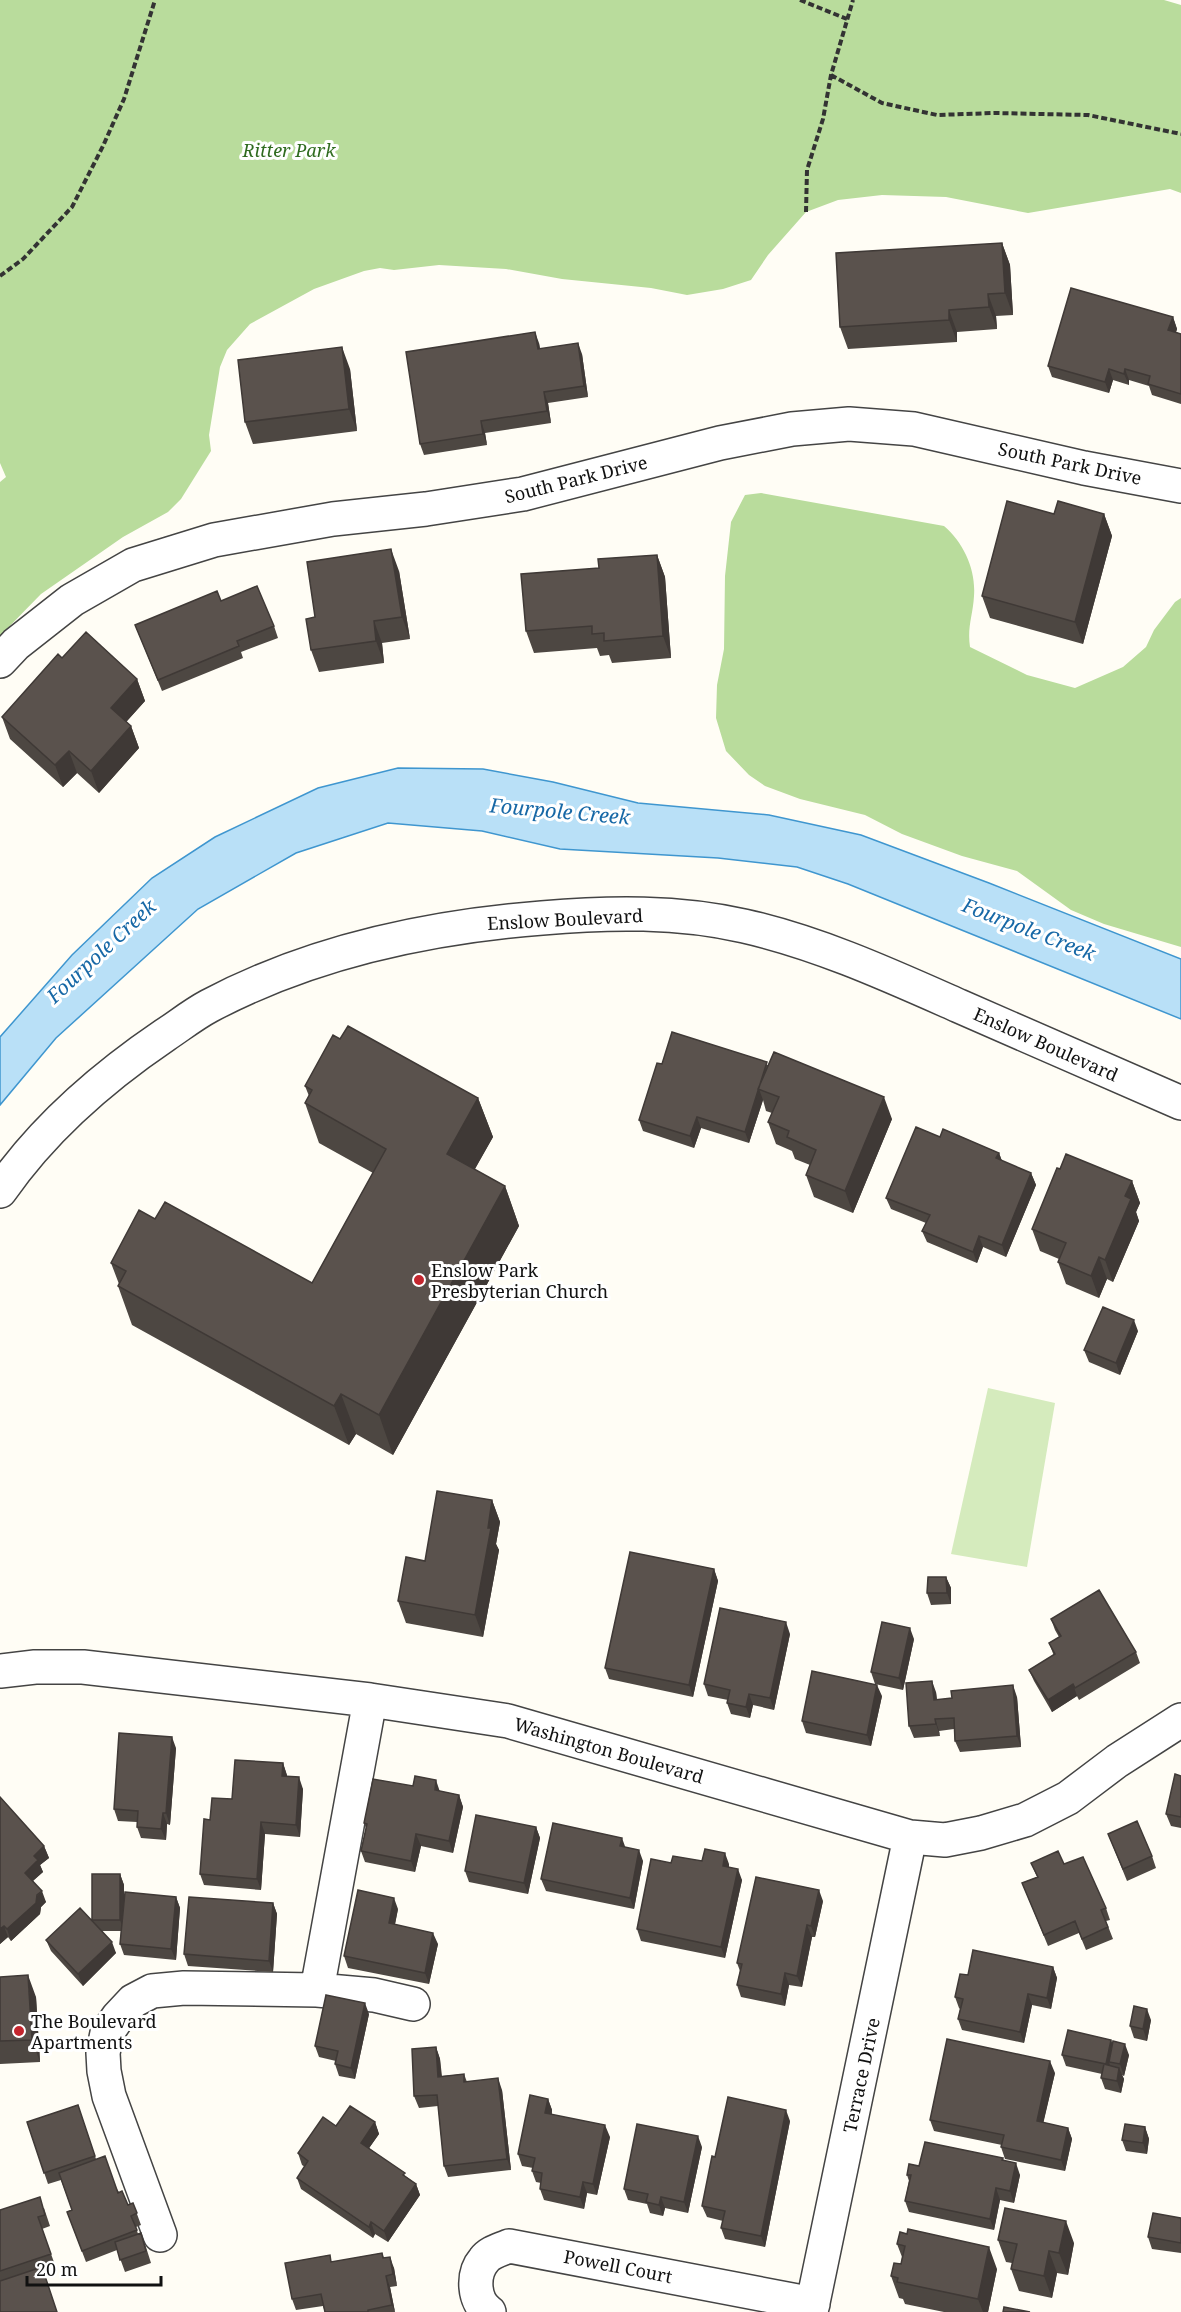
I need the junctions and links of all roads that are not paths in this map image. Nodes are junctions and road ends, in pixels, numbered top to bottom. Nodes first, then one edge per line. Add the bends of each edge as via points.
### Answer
1 (1181, 486) edge
2 (0, 661) edge
3 (1181, 1103) edge
4 (0, 1191) edge
5 (0, 1671) edge
6 (370, 1700) junction
7 (1181, 1720) edge
8 (910, 1838) junction
9 (317, 1990) junction
10 (414, 2004) dead end
11 (160, 2235) dead end
12 (812, 2308) edge
13 (489, 2312) edge

1 - 2 street, South Park Drive via 914,429 849,424 792,429 720,443 523,494 333,519 214,540 133,565 72,600
3 - 4 street, Enslow Boulevard via 822,949 744,926 667,914 592,914 451,928 376,943 286,972 208,1006 130,1059 66,1113
5 - 6 street, Washington Boulevard via 83,1667
6 - 8 street, Washington Boulevard via 508,1720
6 - 9 street
7 - 8 street, Washington Boulevard via 1068,1798 1025,1820 945,1840
8 - 12 street, Terrace Drive
9 - 10 street via 374,1995
9 - 11 street via 152,1991 133,2001 117,2017 107,2033 104,2071 109,2096
12 - 13 street, Powell Court via 509,2246 484,2260 477,2276 476,2294

